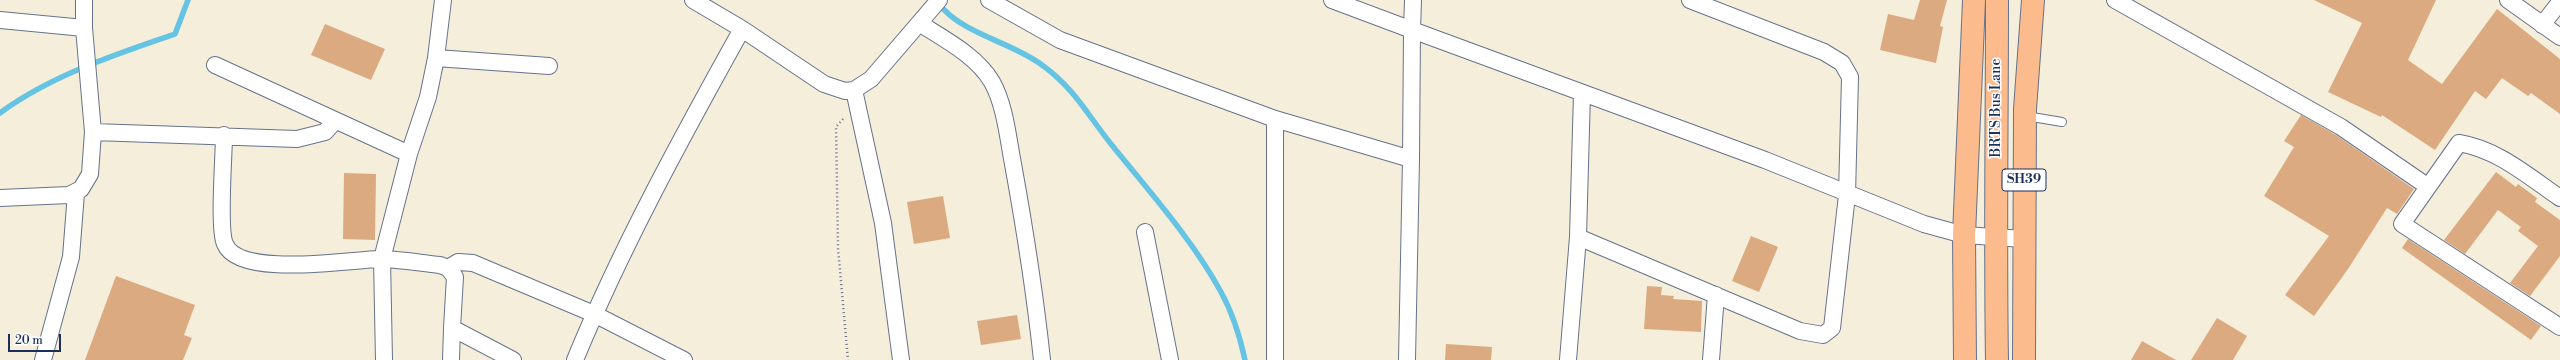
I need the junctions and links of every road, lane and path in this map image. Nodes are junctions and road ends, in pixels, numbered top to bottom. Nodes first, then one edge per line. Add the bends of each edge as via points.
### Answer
1 (84, 0) edge
2 (443, 0) edge
3 (693, 0) edge
4 (939, 0) edge
5 (989, 0) edge
6 (1332, 0) edge
7 (1413, 0) edge
8 (1690, 0) edge
9 (1974, 0) edge
10 (1997, 0) edge
11 (2033, 0) edge
12 (2115, 0) edge
13 (2508, 0) edge
14 (2560, 2) edge
15 (1729, 8) edge
16 (924, 18) junction
17 (0, 20) edge
18 (2542, 25) junction
19 (84, 28) junction
20 (742, 28) junction
21 (1412, 30) junction
22 (2560, 37) edge
23 (436, 58) junction
24 (215, 65) dead end
25 (549, 66) dead end
26 (1582, 93) junction
27 (856, 95) junction
28 (2025, 116) junction
29 (1275, 119) junction
30 (335, 121) junction
31 (2062, 122) dead end
32 (92, 132) junction
33 (224, 135) junction
34 (409, 154) junction
35 (1411, 159) junction
36 (2427, 186) junction
37 (76, 193) junction
38 (1847, 195) junction
39 (0, 198) edge
40 (2560, 198) edge
41 (1145, 232) dead end
42 (1964, 235) junction
43 (1578, 237) junction
44 (1995, 237) junction
45 (2024, 239) junction
46 (382, 259) junction
47 (448, 268) junction
48 (1716, 295) junction
49 (594, 314) junction
50 (2560, 327) edge
51 (452, 328) junction
52 (43, 360) edge
53 (384, 360) edge
54 (451, 360) edge
55 (513, 360) edge
56 (575, 360) edge
57 (684, 360) edge
58 (848, 360) edge
59 (901, 360) edge
60 (1042, 360) edge
61 (1170, 360) edge
62 (1275, 360) edge
63 (1407, 360) edge
64 (1568, 360) edge
65 (1711, 360) edge
66 (1965, 360) edge
67 (1996, 360) edge
68 (2024, 360) edge

1 - 19 street
2 - 23 street
3 - 20 street
4 - 16 street
5 - 29 street via 1060,40
6 - 21 street
7 - 21 street
8 - 15 street
9 - 42 main road
10 - 44 main road, BRTS Bus Lane via 1998,127
11 - 28 main road, SH39
12 - 36 street via 2341,127
13 - 18 street
14 - 18 street
15 - 38 street via 1824,52 1847,69 1851,98
16 - 27 street
16 - 60 street via 985,73 996,92 1010,149 1031,259
17 - 19 street
18 - 22 street
19 - 32 street
20 - 27 street via 824,84
20 - 49 street via 701,102
21 - 26 street
21 - 35 street
23 - 25 street
23 - 34 street via 428,97
24 - 30 street
26 - 38 street via 1765,160
26 - 43 street
27 - 58 path via 836,127 838,248
27 - 59 street via 883,223
28 - 31 lane
28 - 45 main road, SH39
29 - 35 street
29 - 62 street
30 - 33 street via 325,132 308,138
30 - 34 street
32 - 33 street
32 - 37 street via 90,174 86,183
33 - 46 street via 224,243 230,252 246,261 282,265
34 - 46 street
35 - 63 street
36 - 40 street via 2459,143 2475,145 2496,155
36 - 50 street via 2402,224
37 - 39 street
37 - 52 street via 71,257
38 - 42 street via 1924,224
38 - 48 street via 1834,320 1828,332 1813,335 1800,332
41 - 61 street
42 - 44 street
42 - 66 main road
43 - 48 street
43 - 64 street
44 - 45 street
44 - 67 main road, BRTS Bus Lane
45 - 68 main road, SH39
46 - 47 street
46 - 53 street
47 - 49 street via 458,262 473,263
47 - 51 street via 453,272 456,284
48 - 65 street
49 - 56 street
49 - 57 street
51 - 54 street
51 - 55 street

